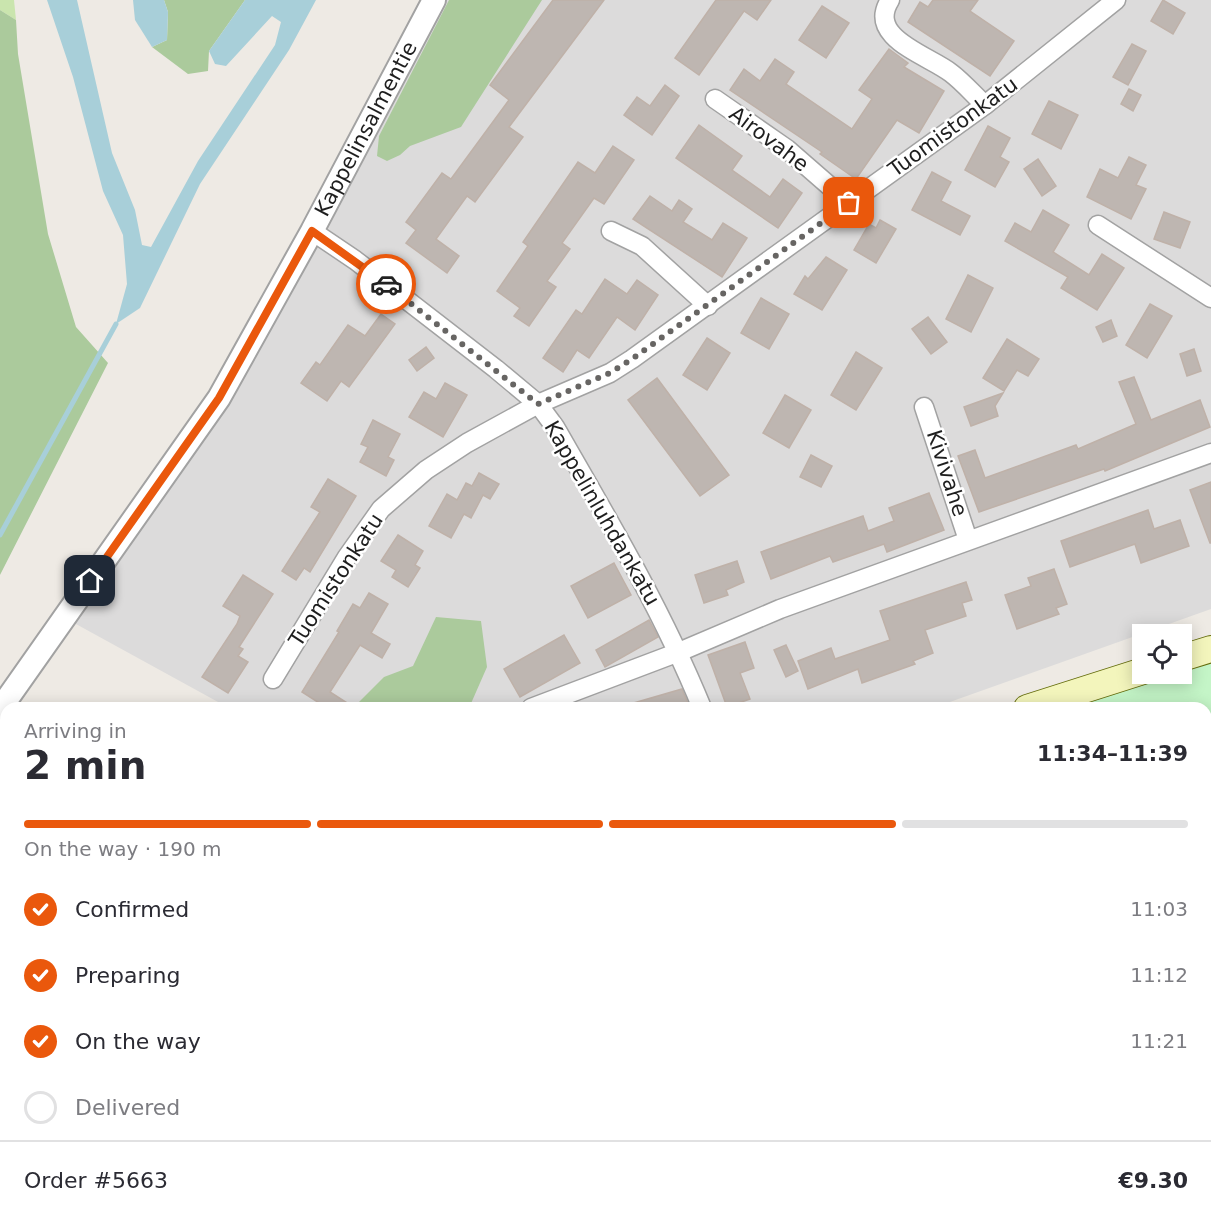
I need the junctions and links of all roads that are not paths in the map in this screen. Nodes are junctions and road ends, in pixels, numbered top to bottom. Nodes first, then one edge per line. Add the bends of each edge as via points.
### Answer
1 (434, 0) edge
2 (890, 0) edge
3 (1116, 0) edge
4 (715, 99) dead end
5 (985, 105) junction
6 (849, 203) junction
7 (1098, 225) dead end
8 (312, 231) junction
9 (611, 231) dead end
10 (1211, 298) edge
11 (708, 306) junction
12 (538, 404) junction
13 (924, 407) dead end
14 (1211, 453) edge
15 (968, 540) junction
16 (1211, 648) edge
17 (679, 652) junction
18 (1192, 655) edge
19 (1132, 674) edge
20 (273, 679) dead end
21 (5, 702) edge
22 (547, 702) edge
23 (700, 702) edge
24 (1045, 702) edge

1 - 8 street, Kappelinsalmentie
2 - 5 street via 886,26 894,39 951,73
3 - 5 street, Tuomistonkatu
4 - 6 street, Airovahe via 787,149
5 - 6 street, Tuomistonkatu
6 - 11 street, Tuomistonkatu
7 - 10 street
8 - 12 street, Kappelinluhdankatu via 431,317
8 - 21 street, Kappelinsalmentie via 219,398
9 - 11 street via 642,246
11 - 12 street, Tuomistonkatu via 610,373
12 - 17 street, Kappelinluhdankatu via 649,592
12 - 20 street, Tuomistonkatu via 426,470 381,509
13 - 15 street, Kivivahe
14 - 15 street
15 - 17 street via 780,609
16 - 18 main road
17 - 22 street
17 - 23 street, Kappelinluhdankatu
19 - 24 main road

